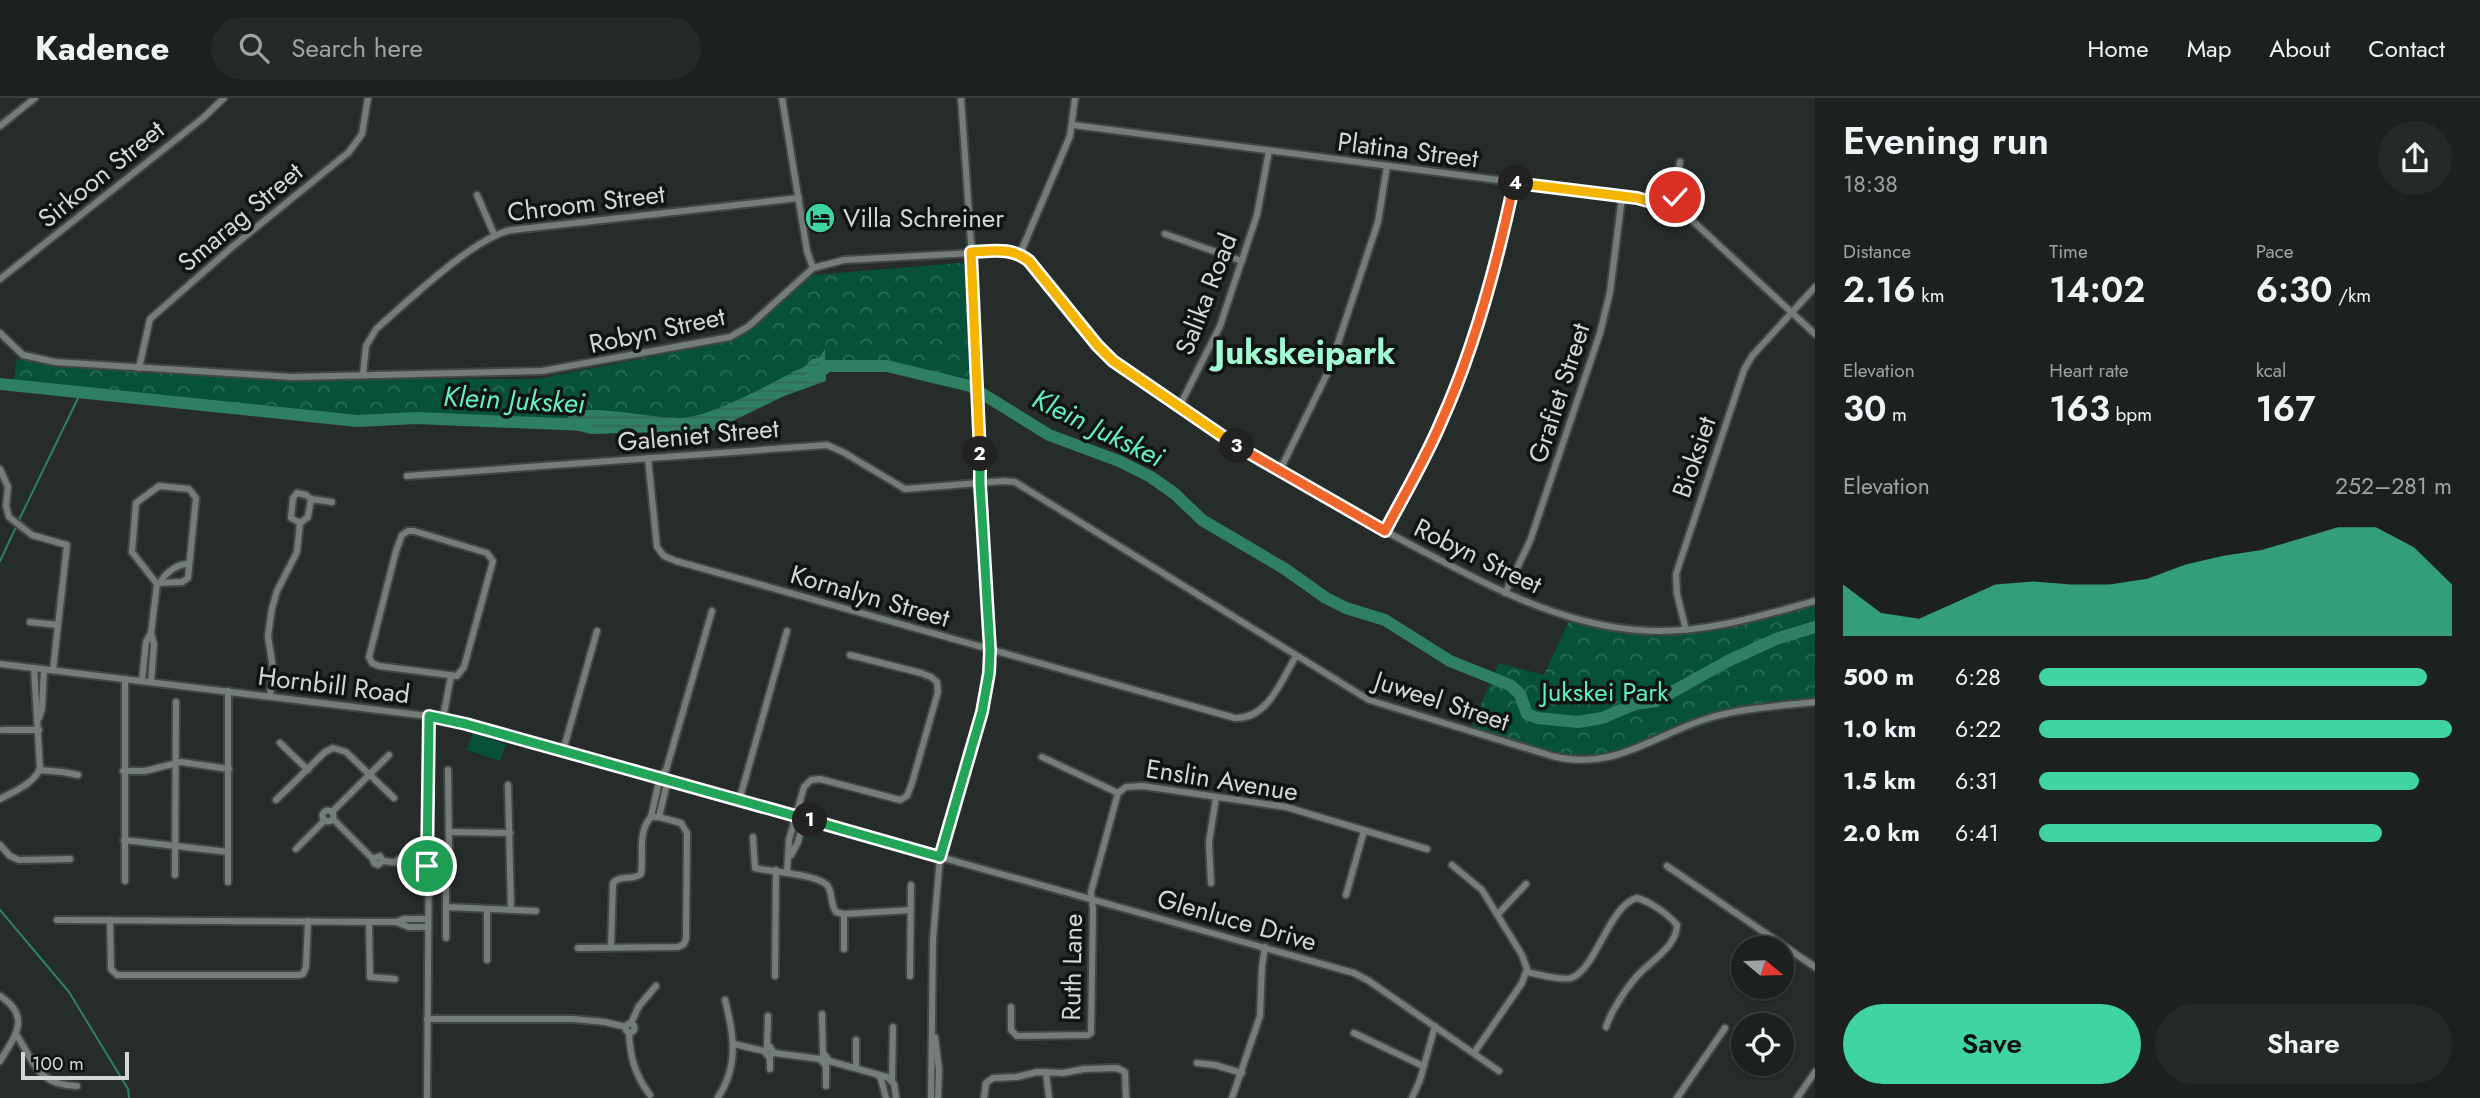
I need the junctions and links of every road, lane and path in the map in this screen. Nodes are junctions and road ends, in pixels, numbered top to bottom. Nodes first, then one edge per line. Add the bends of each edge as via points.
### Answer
1 (35, 98) edge
2 (224, 98) edge
3 (368, 98) edge
4 (782, 98) edge
5 (961, 98) edge
6 (1075, 98) edge
7 (1073, 125) junction
8 (0, 126) edge
9 (1269, 151) junction
10 (1680, 162) dead end
11 (1387, 166) junction
12 (1514, 183) junction
13 (477, 195) dead end
14 (1622, 197) junction
15 (799, 198) junction
16 (1673, 208) junction
17 (494, 234) junction
18 (1165, 234) dead end
19 (971, 252) junction
20 (1020, 254) junction
21 (1241, 261) junction
22 (813, 268) junction
23 (0, 279) edge
24 (1815, 287) edge
25 (1792, 312) junction
26 (0, 333) edge
27 (1815, 334) edge
28 (139, 368) junction
29 (362, 375) junction
30 (1179, 407) junction
31 (648, 458) junction
32 (0, 469) edge
33 (1279, 472) junction
34 (407, 476) dead end
35 (980, 484) junction
36 (311, 499) junction
37 (332, 502) dead end
38 (300, 523) junction
39 (1385, 531) junction
40 (189, 564) junction
41 (158, 583) junction
42 (1505, 593) junction
43 (1815, 601) edge
44 (712, 611) dead end
45 (30, 622) dead end
46 (58, 625) junction
47 (1686, 630) junction
48 (597, 631) dead end
49 (787, 631) dead end
50 (151, 633) junction
51 (990, 650) junction
52 (850, 655) dead end
53 (1296, 656) junction
54 (0, 664) edge
55 (34, 668) junction
56 (44, 670) junction
57 (53, 670) junction
58 (452, 676) junction
59 (125, 680) junction
60 (142, 681) junction
61 (151, 682) junction
62 (228, 691) junction
63 (270, 696) junction
64 (176, 702) dead end
65 (1815, 702) edge
66 (429, 716) junction
67 (39, 718) junction
68 (443, 718) junction
69 (2, 730) edge
70 (39, 730) junction
71 (280, 743) dead end
72 (563, 751) junction
73 (389, 755) dead end
74 (1042, 757) dead end
75 (175, 763) junction
76 (229, 769) junction
77 (39, 770) junction
78 (308, 770) junction
79 (448, 770) dead end
80 (666, 770) junction
81 (123, 771) junction
82 (78, 775) dead end
83 (369, 775) junction
84 (660, 777) junction
85 (668, 780) junction
86 (508, 785) dead end
87 (1118, 793) junction
88 (394, 798) dead end
89 (1216, 798) junction
90 (0, 799) edge
91 (276, 800) dead end
92 (739, 801) junction
93 (795, 816) junction
94 (330, 817) junction
95 (651, 817) junction
96 (659, 817) junction
97 (804, 819) junction
98 (1364, 831) junction
99 (449, 832) junction
100 (510, 833) junction
101 (753, 837) dead end
102 (124, 840) junction
103 (0, 845) edge
104 (175, 846) junction
105 (296, 849) dead end
106 (449, 849) junction
107 (1427, 849) dead end
108 (228, 852) junction
109 (428, 853) junction
110 (790, 856) junction
111 (940, 857) junction
112 (70, 859) dead end
113 (394, 862) junction
114 (1452, 865) dead end
115 (427, 866) junction
116 (1667, 866) dead end
117 (775, 870) junction
118 (787, 872) junction
119 (175, 875) dead end
120 (125, 881) dead end
121 (228, 882) dead end
122 (1211, 883) dead end
123 (1526, 884) dead end
124 (911, 885) dead end
125 (1346, 895) dead end
126 (1092, 899) junction
127 (446, 908) junction
128 (487, 909) junction
129 (511, 910) junction
130 (911, 910) junction
131 (536, 911) dead end
132 (844, 914) junction
133 (1498, 914) junction
134 (427, 919) junction
135 (57, 920) dead end
136 (110, 920) junction
137 (308, 921) junction
138 (369, 922) junction
139 (397, 922) junction
140 (427, 927) junction
141 (446, 938) dead end
142 (611, 946) junction
143 (1265, 947) junction
144 (578, 948) dead end
145 (844, 949) dead end
146 (487, 960) dead end
147 (1815, 967) edge
148 (1527, 972) junction
149 (775, 976) dead end
150 (909, 976) dead end
151 (396, 979) dead end
152 (656, 986) dead end
153 (0, 996) edge
154 (725, 1000) dead end
155 (1011, 1007) dead end
156 (822, 1014) dead end
157 (768, 1016) dead end
158 (427, 1019) junction
159 (1435, 1026) junction
160 (893, 1027) dead end
161 (1606, 1027) dead end
162 (629, 1028) junction
163 (1725, 1028) dead end
164 (934, 1032) junction
165 (1354, 1033) dead end
166 (16, 1034) junction
167 (856, 1040) dead end
168 (734, 1044) junction
169 (769, 1052) junction
170 (1474, 1053) junction
171 (824, 1060) junction
172 (0, 1061) edge
173 (1197, 1063) dead end
174 (1423, 1066) junction
175 (856, 1067) junction
176 (770, 1069) dead end
177 (1499, 1071) dead end
178 (1046, 1072) junction
179 (1815, 1072) edge
180 (1242, 1073) junction
181 (876, 1074) junction
182 (892, 1080) junction
183 (77, 1086) dead end
184 (826, 1086) dead end
185 (650, 1095) dead end
186 (718, 1097) edge
187 (427, 1098) edge
188 (886, 1098) edge
189 (896, 1098) edge
190 (931, 1098) edge
191 (938, 1098) edge
192 (984, 1098) edge
193 (1049, 1098) edge
194 (1126, 1098) edge
195 (1232, 1098) edge
196 (1412, 1098) edge
197 (1677, 1098) edge
198 (1797, 1098) edge

1 - 8 street
2 - 23 street, Sirkoon Street
3 - 28 street, Smarag Street via 362,134 349,152 150,319
4 - 15 street
5 - 19 street
6 - 7 street
7 - 9 street, Platina Street
7 - 20 street
9 - 11 street, Platina Street
9 - 21 street, Salika Road via 1260,202
10 - 16 street
11 - 12 street, Platina Street
11 - 33 street via 1378,222 1333,359
12 - 14 street, Platina Street
12 - 39 street via 1492,274 1456,385 1440,426
13 - 17 street
14 - 16 street, Platina Street
14 - 42 street, Grafiet Street via 1600,333 1530,541
15 - 17 street, Chroom Street
15 - 22 street
16 - 25 street, Platina Street via 1682,211
17 - 29 street, Chroom Street via 376,329 366,346
18 - 21 street
19 - 20 street, Robyn Street
19 - 22 street, Robyn Street via 844,260
19 - 35 street
20 - 30 street, Robyn Street via 1104,352
21 - 30 street, Salika Road via 1215,337
22 - 29 street, Robyn Street via 749,326 722,339 542,371
24 - 25 street, Bioksiet
25 - 27 street, Platina Street
25 - 47 street, Bioksiet via 1744,370 1686,541 1676,582
26 - 28 street, Robyn Street via 28,357
28 - 29 street, Robyn Street via 292,377
30 - 33 street, Robyn Street
31 - 34 street, Galeniet Street
31 - 35 street, Galeniet Street via 827,445 905,489
31 - 51 street, Kornalyn Street via 656,544 664,556
32 - 46 street via 8,487 9,517 27,532 67,545
33 - 39 street, Robyn Street
35 - 51 street
35 - 53 street, Juweel Street via 1004,481 1025,488
36 - 37 street
36 - 38 street via 308,517
36 - 38 street via 298,493 293,498 291,517
38 - 63 street via 297,552 272,608
39 - 42 street, Robyn Street
40 - 41 street via 181,564
40 - 41 street via 184,582
40 - 41 street via 195,494 159,485 136,503 131,548
41 - 50 street
42 - 47 street, Robyn Street via 1545,610 1606,625
43 - 47 street, Robyn Street
44 - 80 street
45 - 46 street
46 - 57 street
48 - 72 street
49 - 92 street
50 - 60 street
50 - 61 street
51 - 53 street, Kornalyn Street via 1240,718 1262,710
51 - 111 street via 982,712
52 - 93 street via 921,673 937,682 908,793 896,800 815,779 804,787
53 - 65 street, Juweel Street via 1384,706 1574,761 1615,757 1715,717
54 - 55 street, Hornbill Road
55 - 56 street, Hornbill Road
55 - 67 street
56 - 57 street, Hornbill Road
56 - 67 street
57 - 59 street, Hornbill Road
58 - 58 street via 379,666 369,657 396,551 408,531 487,553 493,561 464,667
58 - 68 street
59 - 60 street, Hornbill Road
59 - 81 street
60 - 61 street, Hornbill Road
61 - 62 street, Hornbill Road
62 - 63 street, Hornbill Road
62 - 76 street
63 - 66 street, Hornbill Road
64 - 75 street
66 - 68 street, Hornbill Road
66 - 109 street
67 - 70 street
68 - 72 street, Hornbill Road
69 - 70 street
70 - 77 street
71 - 78 street
72 - 84 street, Hornbill Road
73 - 83 street
74 - 87 street
75 - 76 street
75 - 81 street
75 - 104 street
76 - 108 street
77 - 82 street
77 - 90 street via 28,783
78 - 83 street via 325,752 336,748
78 - 91 street
79 - 99 street
80 - 84 street
80 - 85 street
81 - 102 street
83 - 88 street
83 - 94 street
84 - 85 street, Hornbill Road
84 - 95 street
85 - 92 street, Hornbill Road
85 - 96 street
86 - 100 street
87 - 89 street, Enslin Avenue via 1136,785
87 - 126 street, Enslin Avenue
89 - 98 street, Enslin Avenue via 1286,807
89 - 122 street via 1209,842
92 - 93 street, Hornbill Road
93 - 97 street, Hornbill Road
93 - 110 street
94 - 105 street
94 - 113 street via 376,864
95 - 96 street
95 - 142 street via 642,838 641,874 620,877 613,883
96 - 142 street via 681,823 687,833 685,942 678,947
97 - 110 street
97 - 111 street, Hornbill Road
98 - 107 street, Enslin Avenue
98 - 125 street
99 - 100 street
99 - 106 street
100 - 129 street
101 - 117 street via 755,868
102 - 104 street
102 - 120 street
103 - 112 street via 19,860
104 - 108 street
104 - 119 street
106 - 109 street
106 - 127 street
108 - 121 street
109 - 113 street
109 - 115 street
110 - 118 street
111 - 126 street, Glenluce Drive
111 - 164 street via 933,939
113 - 115 street
114 - 133 street via 1478,886
115 - 134 street
116 - 147 street
117 - 118 street
117 - 149 street
118 - 132 street via 827,885 833,909
123 - 133 street
124 - 130 street
126 - 143 street, Glenluce Drive
126 - 155 street, Ruth Lane via 1090,1034 1017,1036 1011,1030
127 - 128 street
127 - 141 street
128 - 129 street
128 - 146 street
129 - 131 street
130 - 132 street
130 - 150 street
132 - 145 street
133 - 148 street via 1525,960
134 - 139 street
134 - 140 street
135 - 136 street
136 - 137 street
136 - 137 street via 115,975 226,976 303,974
137 - 138 street
138 - 139 street
138 - 151 street via 368,974 373,979
139 - 140 street
140 - 158 street
142 - 144 street
143 - 159 street, Glenluce Drive via 1358,975
143 - 180 street via 1260,1016
148 - 161 street via 1574,977 1625,904 1637,898 1650,903 1674,920 1677,932 1636,979
148 - 170 street
152 - 162 street
153 - 166 street via 17,1016
154 - 168 street
156 - 171 street
157 - 169 street
158 - 162 street via 573,1019
158 - 187 street
159 - 170 street, Glenluce Drive
159 - 174 street
160 - 182 street
162 - 185 street via 632,1062
163 - 197 street
164 - 190 street
164 - 191 street
165 - 174 street
166 - 172 street
166 - 183 street via 46,1080
167 - 175 street
168 - 169 street
168 - 186 street via 730,1074
169 - 171 street
169 - 176 street
170 - 177 street, Glenluce Drive
171 - 175 street
171 - 184 street
173 - 180 street
174 - 196 street
175 - 181 street
178 - 192 street via 990,1078
178 - 193 street
178 - 194 street via 1121,1069 1126,1075
179 - 198 street
180 - 195 street
181 - 182 street
181 - 188 street
182 - 189 street

